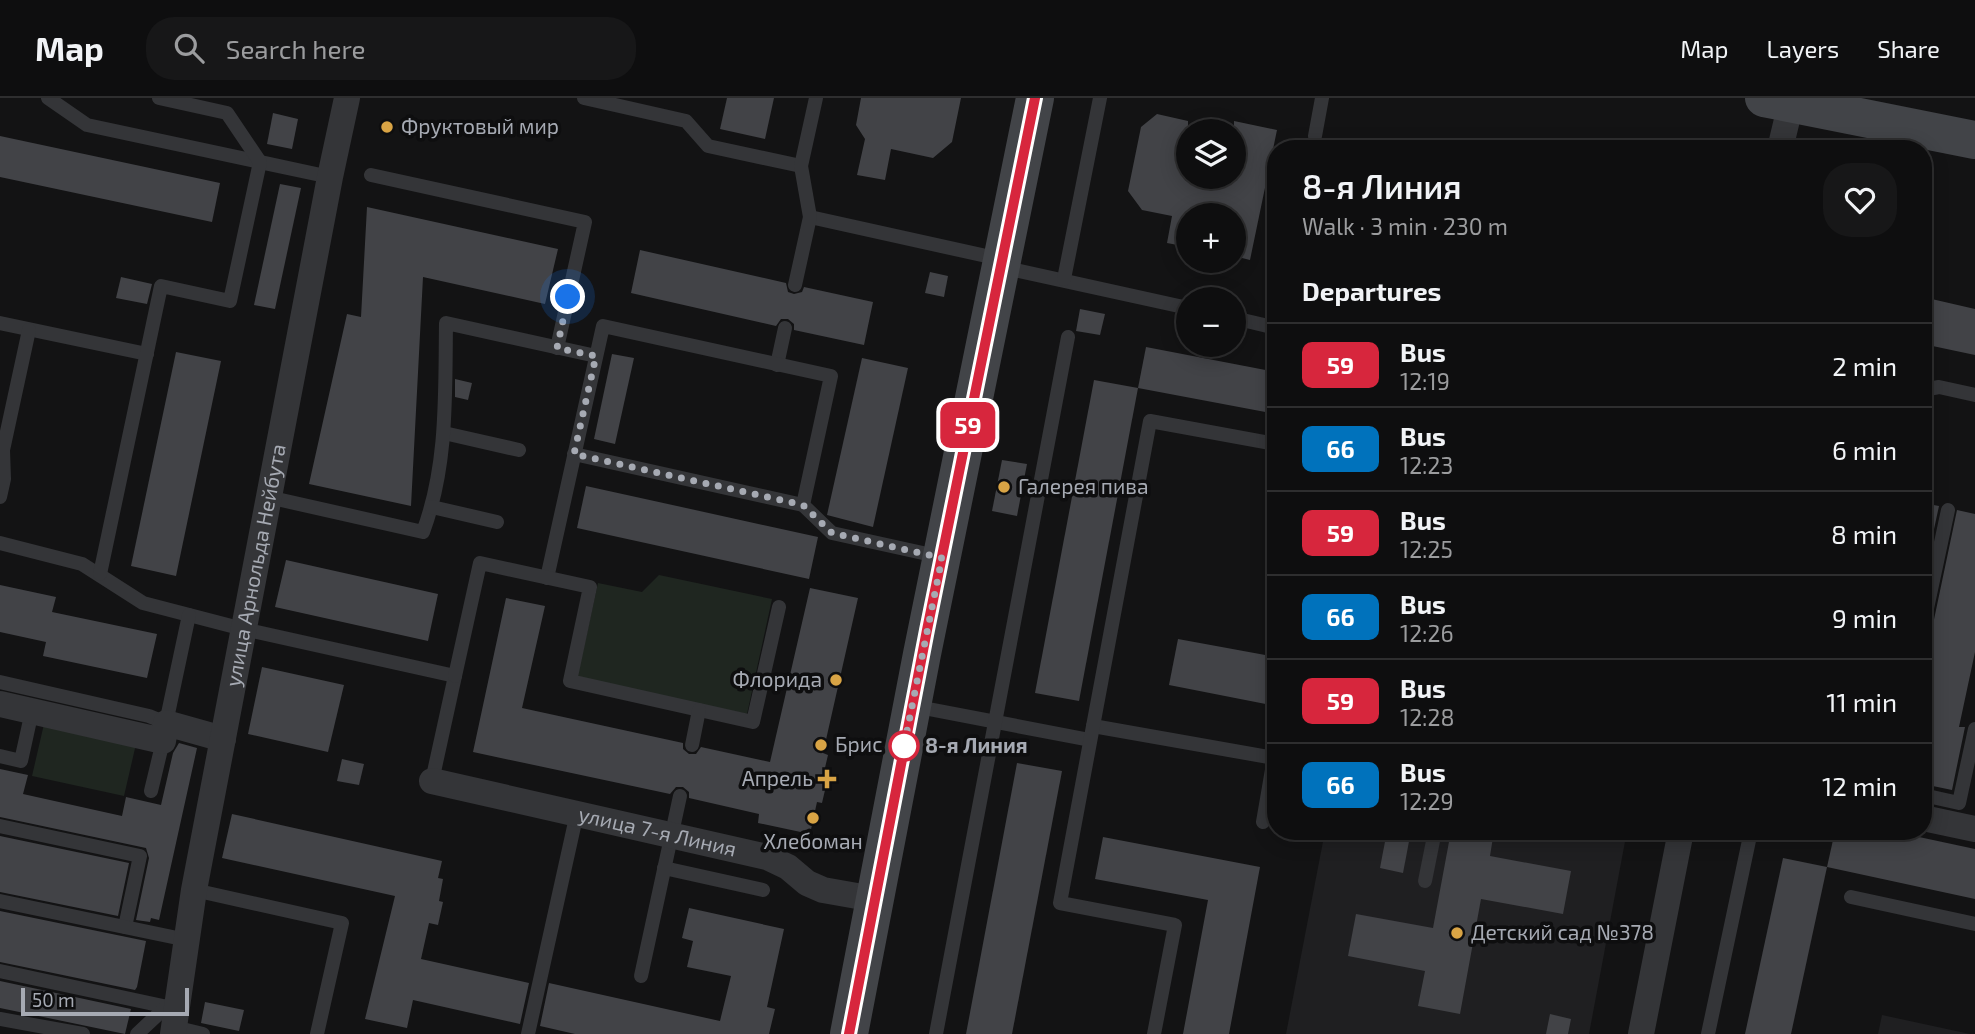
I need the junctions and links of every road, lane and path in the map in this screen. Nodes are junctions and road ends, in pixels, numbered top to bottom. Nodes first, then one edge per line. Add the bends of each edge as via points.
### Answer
1 (48, 98) edge
2 (159, 98) edge
3 (347, 98) edge
4 (584, 98) edge
5 (816, 98) edge
6 (1035, 98) edge
7 (1100, 98) edge
8 (1322, 98) edge
9 (1794, 102) edge
10 (1315, 136) dead end
11 (1783, 140) edge
12 (1975, 140) edge
13 (260, 162) junction
14 (801, 166) junction
15 (371, 174) dead end
16 (330, 177) junction
17 (810, 217) junction
18 (1000, 263) junction
19 (1064, 279) junction
20 (795, 285) dead end
21 (1176, 305) edge
22 (1246, 321) edge
23 (0, 323) edge
24 (1267, 326) edge
25 (785, 328) dead end
26 (29, 330) junction
27 (1068, 337) dead end
28 (557, 348) junction
29 (147, 354) junction
30 (596, 356) junction
31 (777, 365) junction
32 (1932, 388) edge
33 (1975, 395) edge
34 (444, 433) junction
35 (1267, 442) edge
36 (519, 450) dead end
37 (574, 454) junction
38 (0, 497) edge
39 (268, 497) junction
40 (803, 505) junction
41 (432, 508) junction
42 (1948, 510) dead end
43 (497, 522) dead end
44 (0, 543) edge
45 (942, 558) junction
46 (100, 574) junction
47 (547, 578) junction
48 (1932, 585) edge
49 (779, 607) dead end
50 (189, 615) junction
51 (243, 629) junction
52 (455, 676) junction
53 (0, 682) edge
54 (0, 704) edge
55 (912, 706) junction
56 (699, 710) junction
57 (32, 711) junction
58 (996, 722) junction
59 (1975, 729) edge
60 (164, 732) junction
61 (1091, 733) junction
62 (223, 739) junction
63 (692, 745) dead end
64 (0, 756) edge
65 (1267, 757) edge
66 (432, 782) joint
67 (151, 791) dead end
68 (680, 796) dead end
69 (1932, 797) edge
70 (1267, 799) edge
71 (577, 814) junction
72 (1932, 820) edge
73 (1263, 822) dead end
74 (0, 826) edge
75 (1975, 829) edge
76 (672, 835) junction
77 (1433, 840) edge
78 (1679, 840) edge
79 (1749, 840) edge
80 (664, 868) junction
81 (1425, 881) dead end
82 (194, 890) junction
83 (763, 890) dead end
84 (1851, 897) dead end
85 (874, 899) junction
86 (0, 901) edge
87 (1975, 924) edge
88 (125, 927) junction
89 (187, 940) junction
90 (0, 971) edge
91 (641, 976) dead end
92 (0, 1019) edge
93 (173, 1019) edge
94 (83, 1034) edge
95 (137, 1034) edge
96 (203, 1034) edge
97 (318, 1034) edge
98 (528, 1034) edge
99 (849, 1034) edge
100 (936, 1034) edge
101 (1154, 1034) edge
102 (1641, 1034) edge
103 (1708, 1034) edge

1 - 13 lane via 87,125
2 - 13 lane via 227,113
3 - 16 street, улица Арнольда Нейбута
4 - 14 lane via 686,121 708,146
5 - 14 lane
6 - 18 main road
7 - 19 lane
8 - 10 lane
9 - 11 street
9 - 12 main road
13 - 16 lane
13 - 29 lane via 230,301 161,286
14 - 17 lane
15 - 28 lane via 585,222
16 - 39 street, улица Арнольда Нейбута
17 - 18 lane
17 - 20 lane
18 - 19 lane
18 - 45 main road
19 - 21 lane
22 - 24 lane
23 - 26 lane
25 - 31 lane
26 - 29 lane
26 - 38 lane via 3,450
27 - 58 lane
28 - 30 lane
28 - 34 lane via 446,323
29 - 46 lane
30 - 31 lane via 603,326
30 - 37 lane
31 - 40 lane via 831,376
32 - 33 lane
34 - 36 lane
34 - 41 lane
35 - 61 lane via 1150,421
37 - 40 lane
37 - 47 lane
39 - 41 lane via 423,532
39 - 51 street, улица Арнольда Нейбута
40 - 45 lane via 832,533
41 - 43 lane
42 - 48 lane
44 - 46 lane via 82,564
45 - 55 main road
46 - 50 lane via 143,603
47 - 52 lane via 480,563
47 - 56 lane via 590,587 570,681
49 - 56 lane via 753,722
50 - 51 lane
50 - 60 lane
51 - 52 lane
51 - 62 street, улица Арнольда Нейбута
52 - 66 lane
53 - 60 lane via 149,716
54 - 57 street
55 - 58 lane
55 - 85 main road
56 - 63 lane
57 - 60 street
57 - 64 lane via 21,761
58 - 61 lane
58 - 100 lane
59 - 69 lane via 1959,803
60 - 62 street
60 - 67 lane
61 - 65 lane
61 - 101 lane via 1059,903 1175,925
62 - 82 street, улица Арнольда Нейбута
66 - 71 street, улица 7-я Линия
68 - 76 lane
70 - 73 lane
71 - 76 street, улица 7-я Линия
71 - 98 lane
72 - 75 street
74 - 88 lane via 140,856
76 - 80 lane
76 - 85 street, улица 7-я Линия via 767,857 823,890
77 - 81 lane
78 - 102 street
79 - 103 lane
80 - 83 lane
80 - 91 lane
82 - 89 street, улица Арнольда Нейбута
82 - 97 lane via 342,923
84 - 87 lane
85 - 99 main road
86 - 88 lane
88 - 89 lane
89 - 93 street, улица Арнольда Нейбута
90 - 93 lane
92 - 94 lane
93 - 95 lane
93 - 96 lane

